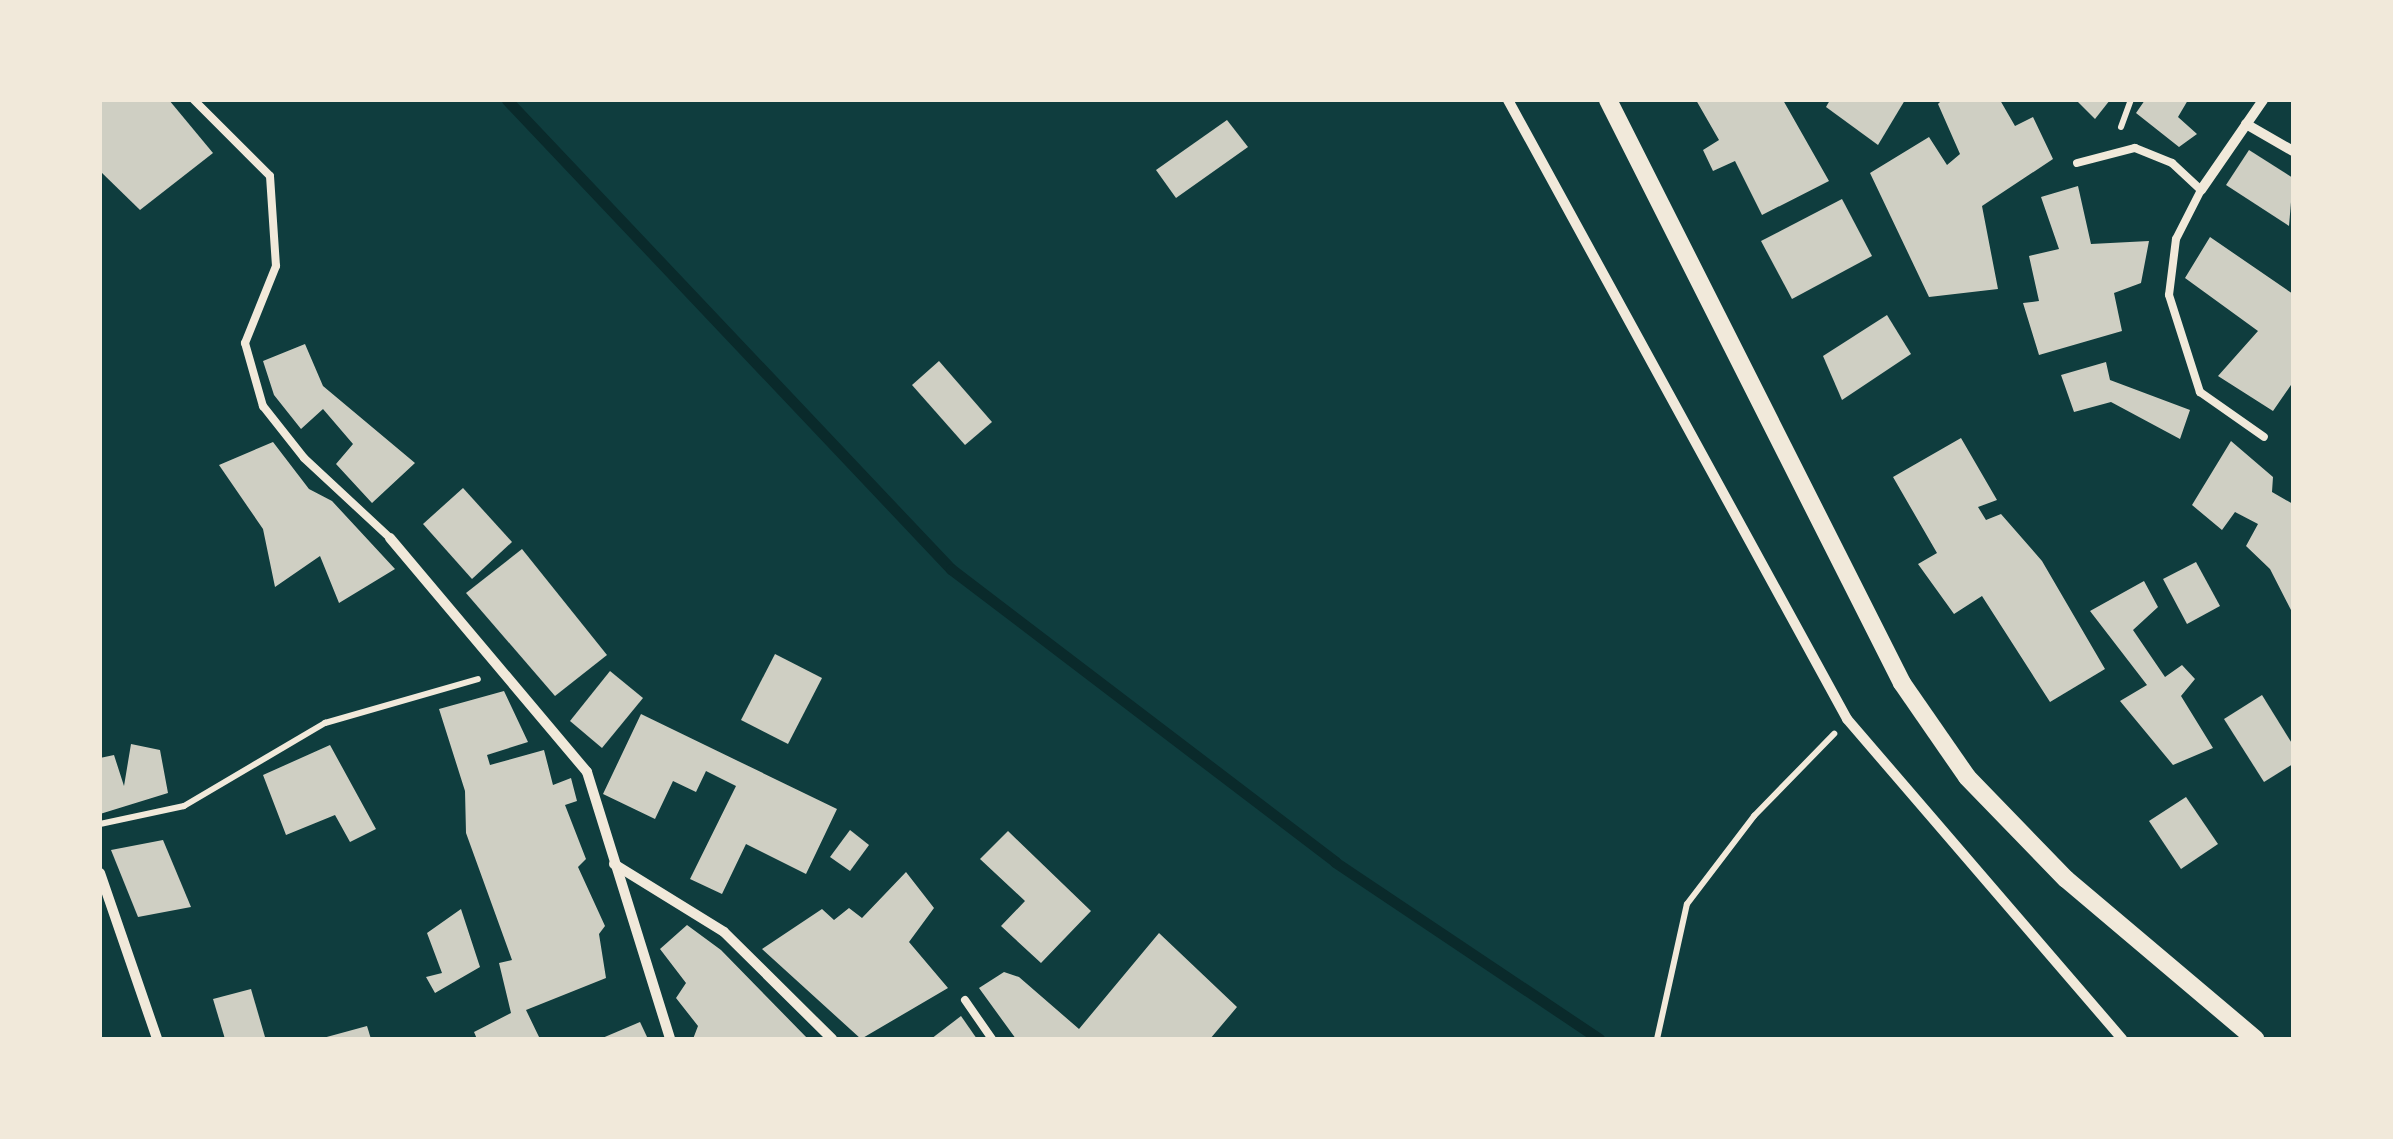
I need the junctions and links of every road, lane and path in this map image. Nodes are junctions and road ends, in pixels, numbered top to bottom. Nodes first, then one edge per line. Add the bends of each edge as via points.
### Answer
1 (194, 100) edge
2 (1508, 100) edge
3 (1608, 100) edge
4 (2263, 100) edge
5 (2246, 124) junction
6 (2293, 151) edge
7 (2077, 164) dead end
8 (2200, 190) junction
9 (2264, 437) dead end
10 (390, 538) joint
11 (502, 671) junction
12 (1847, 718) junction
13 (100, 824) edge
14 (614, 864) junction
15 (100, 873) edge
16 (965, 1000) dead end
17 (158, 1039) edge
18 (670, 1039) edge
19 (832, 1039) edge
20 (992, 1039) edge
21 (1657, 1039) edge
22 (2122, 1039) edge
23 (2254, 1039) edge

1 - 10 lane via 270,176 276,266 244,343 263,406 304,458
2 - 12 street
3 - 23 street via 1912,699 1967,777 2066,879
4 - 5 street
5 - 6 street
5 - 8 street
7 - 8 lane via 2135,148 2172,164
8 - 9 lane via 2176,239 2170,295 2200,392
10 - 11 street
11 - 13 path via 325,723 184,806
11 - 14 street via 588,772
12 - 21 path via 1754,816 1687,904
12 - 22 street
14 - 18 street
14 - 19 street via 724,932
15 - 17 street
16 - 20 lane

